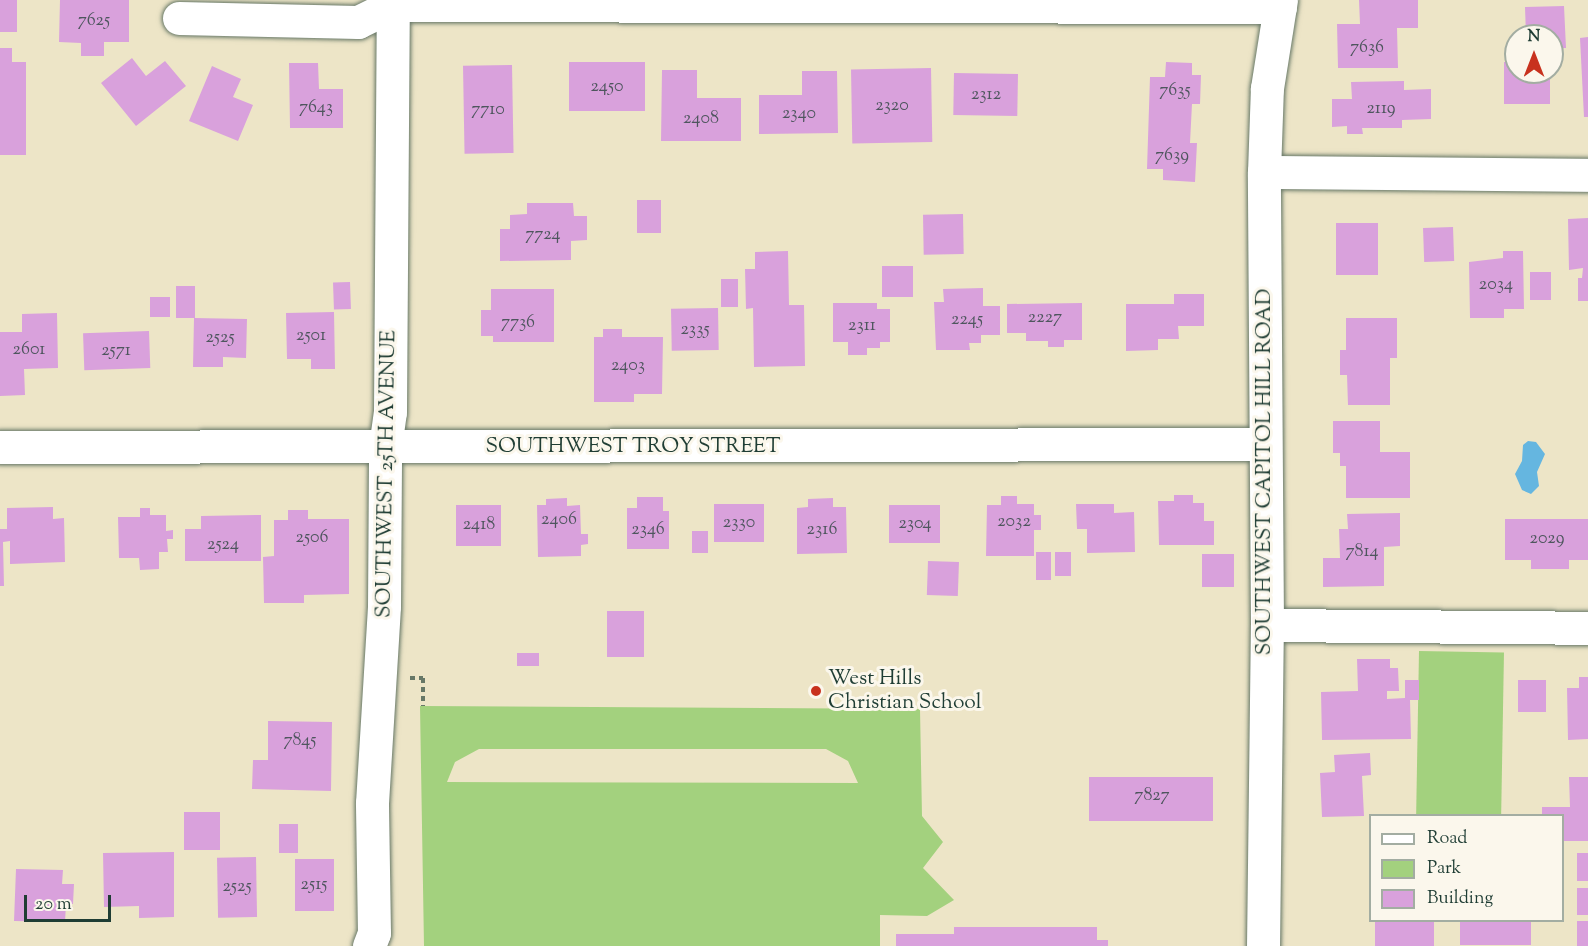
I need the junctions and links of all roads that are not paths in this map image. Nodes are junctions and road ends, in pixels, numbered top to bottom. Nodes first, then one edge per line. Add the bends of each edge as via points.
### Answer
1 (393, 2) edge
2 (708, 3) edge
3 (1280, 3) edge
4 (179, 18) dead end
5 (1264, 172) junction
6 (1588, 175) edge
7 (1265, 444) junction
8 (0, 447) edge
9 (385, 447) junction
10 (1267, 625) junction
11 (1588, 628) edge
12 (369, 946) edge
13 (1263, 946) edge

1 - 2 street
1 - 4 street via 358,22
1 - 9 street, SOUTHWEST 25TH AVENUE via 390,412
2 - 3 street
3 - 5 street, SOUTHWEST CAPITOL HILL ROAD via 1267,88
5 - 6 street
5 - 7 street, SOUTHWEST CAPITOL HILL ROAD
7 - 9 street, SOUTHWEST TROY STREET
7 - 10 street, SOUTHWEST CAPITOL HILL ROAD
8 - 9 street, SOUTHWEST TROY STREET
9 - 12 street, SOUTHWEST 25TH AVENUE via 384,606 372,803 374,933
10 - 11 street
10 - 13 street, SOUTHWEST CAPITOL HILL ROAD

